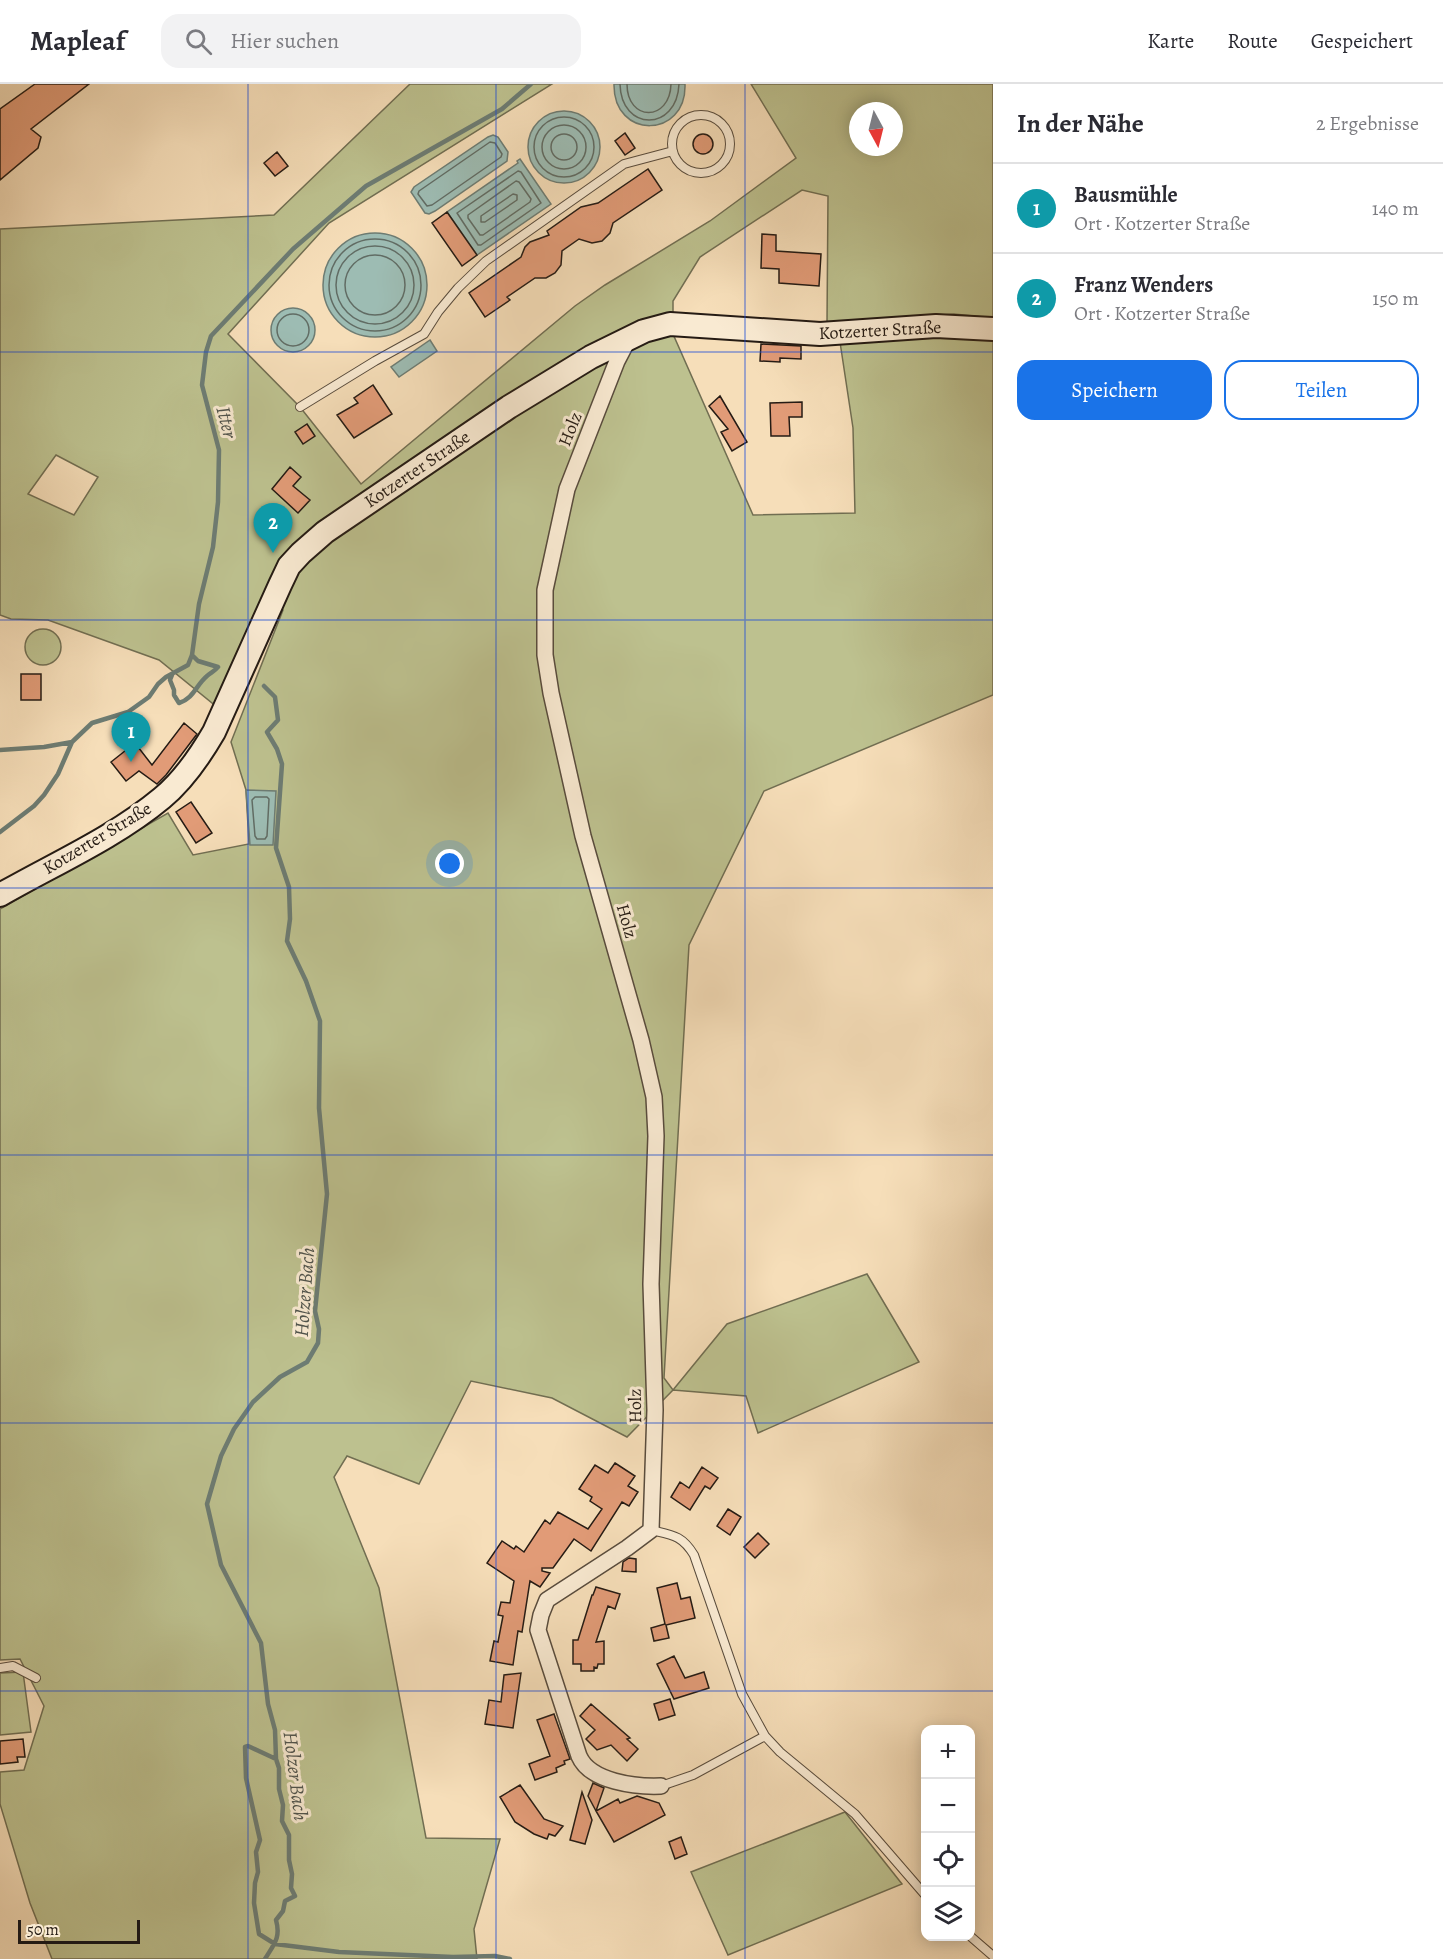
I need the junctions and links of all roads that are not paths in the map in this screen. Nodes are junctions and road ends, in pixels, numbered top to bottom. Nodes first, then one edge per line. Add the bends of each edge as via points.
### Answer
1 (673, 151) junction
2 (993, 329) edge
3 (629, 338) junction
4 (300, 407) dead end
5 (0, 895) edge
6 (651, 1530) junction
7 (0, 1668) edge
8 (36, 1678) dead end
9 (765, 1736) junction
10 (661, 1786) joint
11 (921, 1891) edge
12 (975, 1940) edge
13 (993, 1956) edge

1 - 1 lane via 684,167 703,173 713,170 727,156 729,137 712,117 694,116 679,126 672,142
1 - 4 lane via 624,164 486,261 458,288 424,334
2 - 3 street, Kotzerter Straße via 936,326 820,334 670,324
3 - 5 street, Kotzerter Straße via 582,362 484,423 325,532 301,553 289,566 214,732 182,779 132,820
3 - 6 street, Holz via 567,489 545,591 545,644 551,693 583,836 654,1097 651,1284 655,1410
6 - 9 lane via 676,1536 689,1546 742,1694
6 - 10 street via 547,1600 538,1630 585,1767 625,1784
7 - 8 lane via 13,1666
9 - 10 lane via 693,1775
9 - 11 lane via 855,1814
12 - 13 lane

